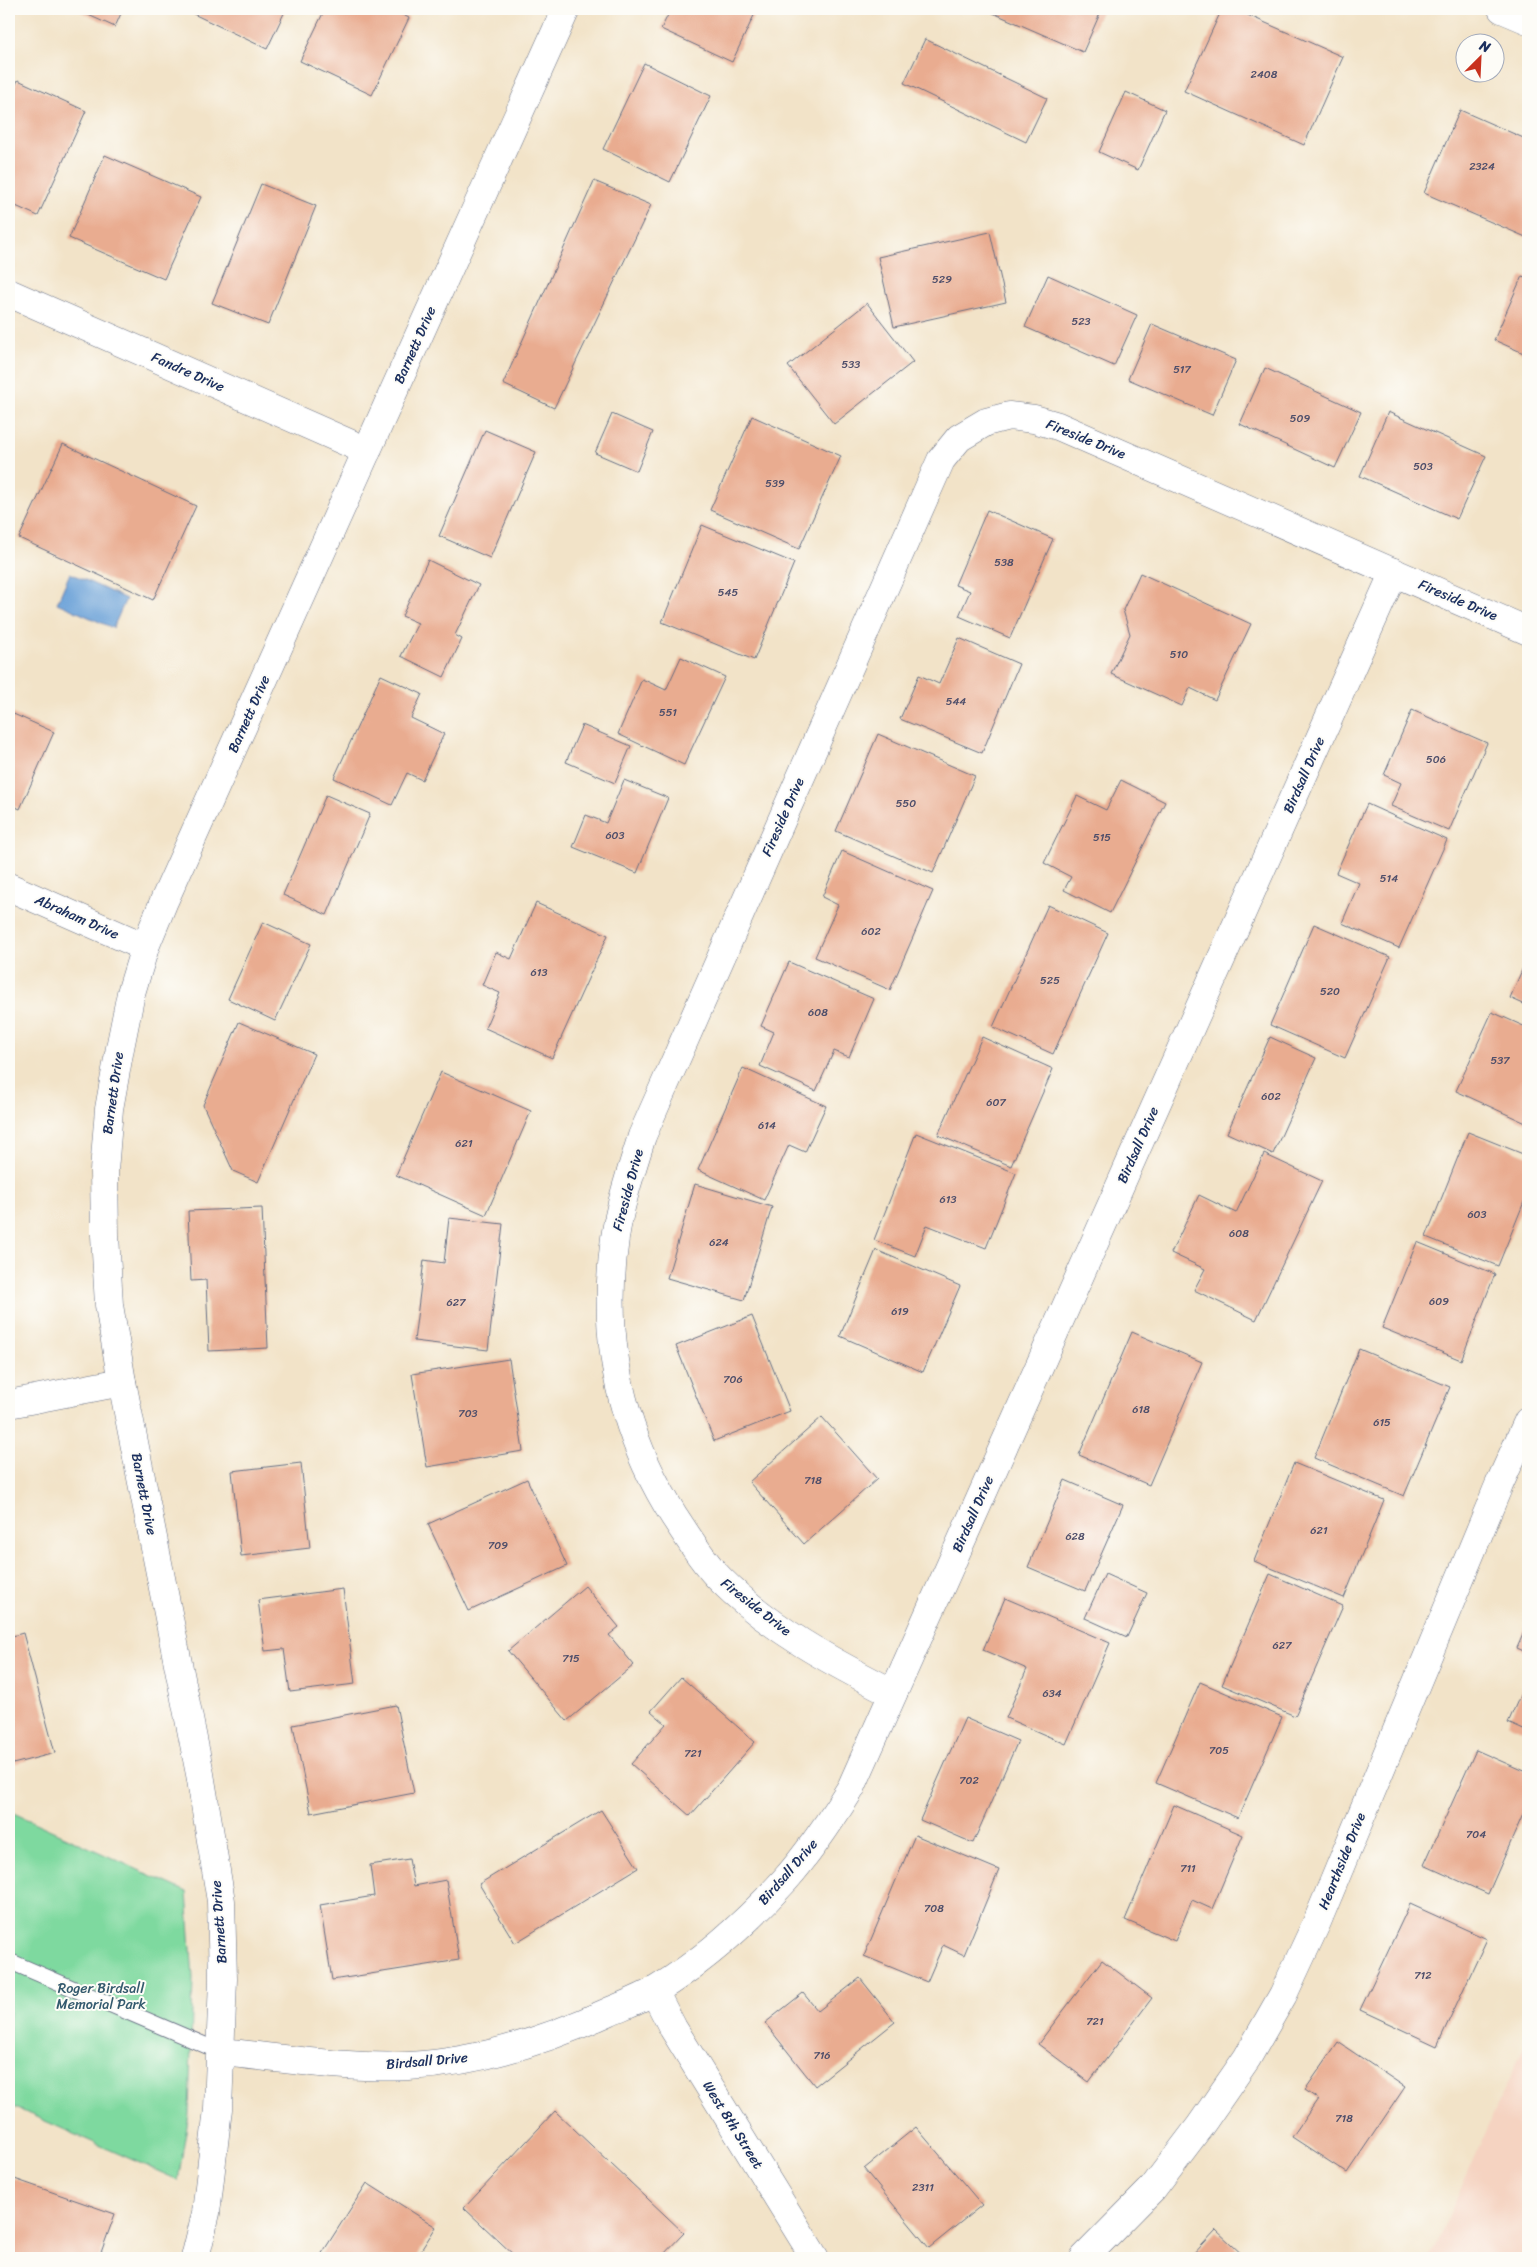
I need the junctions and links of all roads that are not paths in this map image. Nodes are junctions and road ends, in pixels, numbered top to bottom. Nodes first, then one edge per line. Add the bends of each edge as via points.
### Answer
1 (566, 9) edge
2 (1502, 9) edge
3 (1528, 20) edge
4 (9, 293) edge
5 (367, 451) junction
6 (1394, 572) junction
7 (1527, 626) edge
8 (9, 886) edge
9 (145, 947) junction
10 (122, 1382) junction
11 (9, 1404) edge
12 (1528, 1421) edge
13 (894, 1693) junction
14 (9, 1961) edge
15 (654, 1991) junction
16 (221, 2052) junction
17 (195, 2258) edge
18 (815, 2258) edge
19 (1084, 2258) edge

1 - 5 street, Barnett Drive
2 - 3 street
4 - 5 street, Fandre Drive
5 - 9 street, Barnett Drive
6 - 7 street, Fireside Drive
6 - 13 street, Birdsall Drive
6 - 13 street, Fireside Drive via 1034,418 1009,416 986,422 959,438 941,460 642,1136 615,1238 610,1290 610,1337 635,1442 659,1491 686,1534 720,1579 760,1614 842,1668
8 - 9 street, Abraham Drive
9 - 10 street, Barnett Drive via 131,993 120,1048 109,1109 104,1172 109,1305
10 - 11 street
10 - 16 street, Barnett Drive via 200,1774 221,1901
12 - 19 street, Hearthside Drive via 1498,1485 1317,1922 1283,1995 1247,2058 1200,2126 1152,2188
13 - 15 street, Birdsall Drive via 851,1788 786,1880 708,1952
14 - 16 lane
15 - 16 street, Birdsall Drive via 566,2032 522,2047 471,2058 410,2066 349,2065
15 - 18 street, West 8th Street via 673,2028
16 - 17 street, Barnett Drive via 206,2213

